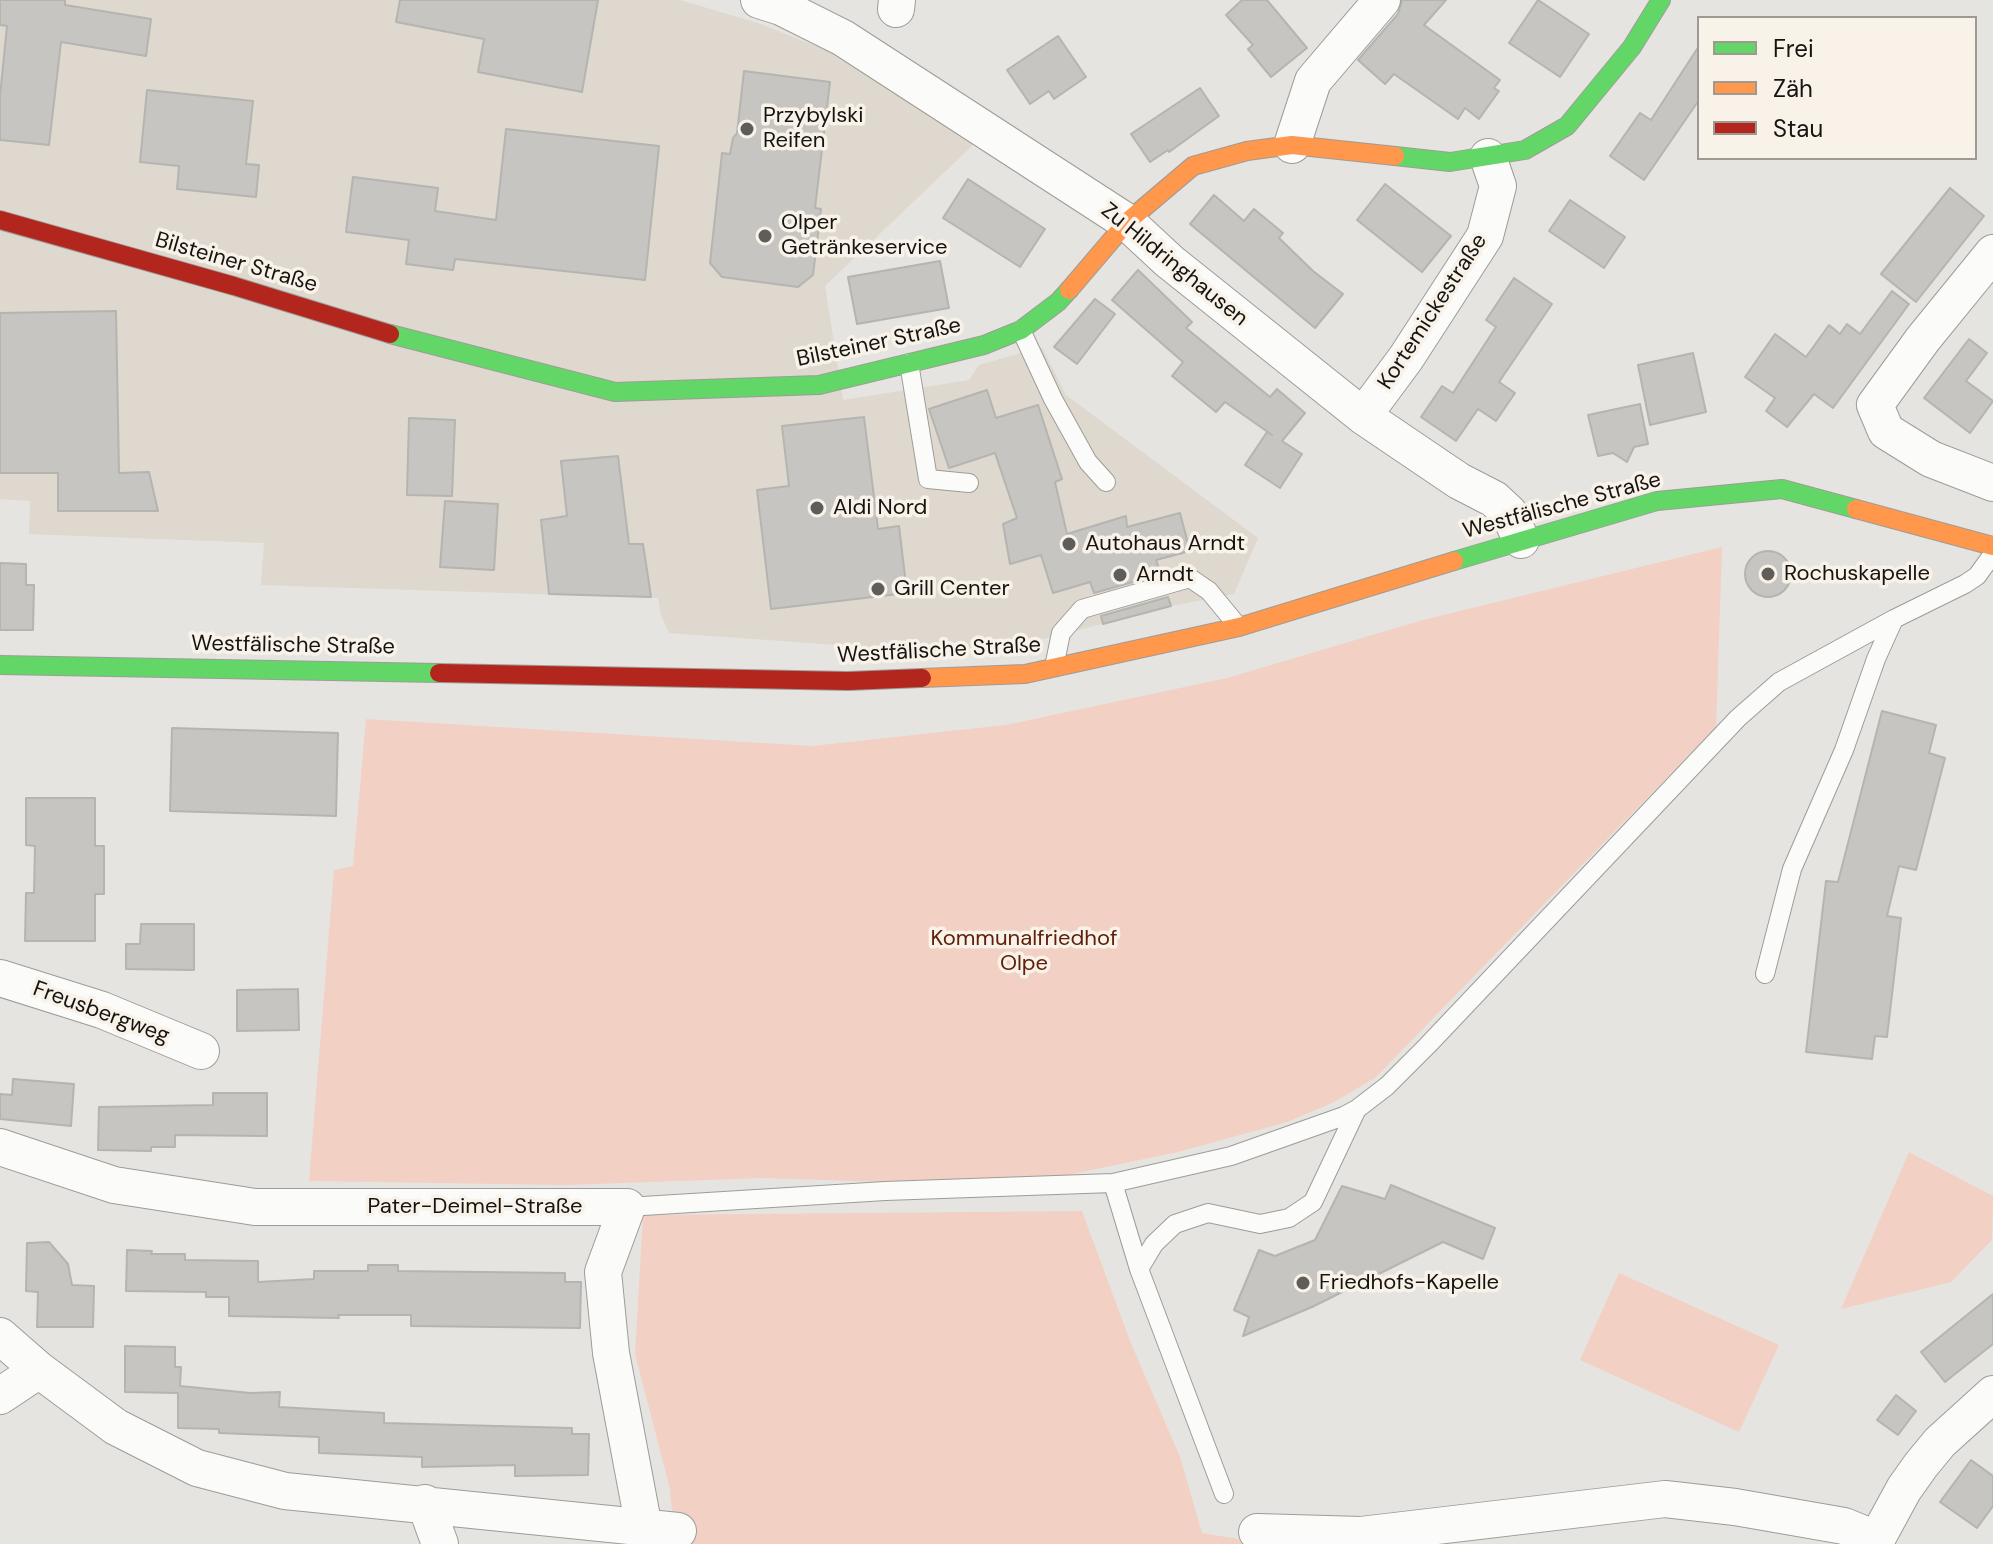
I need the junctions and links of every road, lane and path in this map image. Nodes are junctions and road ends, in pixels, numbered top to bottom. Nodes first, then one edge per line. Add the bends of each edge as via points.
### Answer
1 (759, 0) edge
2 (1382, 0) edge
3 (1661, 0) edge
4 (1292, 145) junction
5 (1488, 157) junction
6 (0, 220) edge
7 (1127, 222) junction
8 (1993, 253) edge
9 (1021, 330) junction
10 (909, 363) junction
11 (1363, 416) junction
12 (1106, 482) dead end
13 (969, 483) dead end
14 (1993, 483) edge
15 (1521, 540) junction
16 (1993, 546) edge
17 (1993, 554) edge
18 (1894, 619) junction
19 (1239, 627) junction
20 (0, 665) edge
21 (1054, 669) junction
22 (1765, 974) dead end
23 (0, 978) edge
24 (201, 1051) dead end
25 (1357, 1109) junction
26 (0, 1147) edge
27 (1113, 1183) junction
28 (627, 1207) junction
29 (1139, 1269) junction
30 (0, 1336) edge
31 (39, 1370) junction
32 (1993, 1394) edge
33 (0, 1396) edge
34 (1224, 1494) dead end
35 (425, 1503) junction
36 (1257, 1532) dead end
37 (657, 1535) edge
38 (1875, 1542) edge
39 (440, 1544) edge

1 - 7 street, Zu Hildringhausen via 843,38
2 - 4 street via 1313,81
3 - 5 street, Bilsteiner Straße via 1632,47 1567,126 1525,150
4 - 5 street, Bilsteiner Straße via 1450,162
4 - 7 street, Bilsteiner Straße via 1193,166
5 - 11 street, Kortemickestraße via 1498,186 1485,236
6 - 10 street, Bilsteiner Straße via 425,345 615,392 819,385
7 - 9 street, Bilsteiner Straße via 1058,302
7 - 11 street, Zu Hildringhausen
8 - 14 street via 1875,405 1886,431 1931,459
9 - 10 street, Bilsteiner Straße
9 - 12 lane via 1088,462
10 - 13 lane via 928,479
11 - 15 street, Zu Hildringhausen via 1494,499 1509,513
15 - 16 street, Westfälische Straße via 1657,501 1782,489
15 - 19 street, Westfälische Straße
17 - 18 lane via 1977,576
18 - 22 lane via 1792,869
18 - 25 lane via 1779,682 1738,718 1427,1046
19 - 21 street, Westfälische Straße
19 - 21 lane via 1209,591 1190,578 1082,609 1061,633
20 - 21 street, Westfälische Straße via 848,681
23 - 24 street, Freusbergweg via 102,1010
25 - 27 lane via 1231,1156
25 - 29 lane via 1313,1202 1289,1218 1260,1224 1208,1213 1175,1224
26 - 28 street, Pater-Deimel-Straße via 114,1185 255,1207
27 - 28 lane
27 - 29 lane
28 - 37 street via 603,1272 611,1353
29 - 34 lane
30 - 31 street
31 - 33 street
31 - 35 street via 116,1427 197,1468 285,1491
32 - 38 street via 1940,1442 1904,1489
35 - 37 street
35 - 39 street
36 - 38 street via 1361,1535 1665,1499 1844,1526

